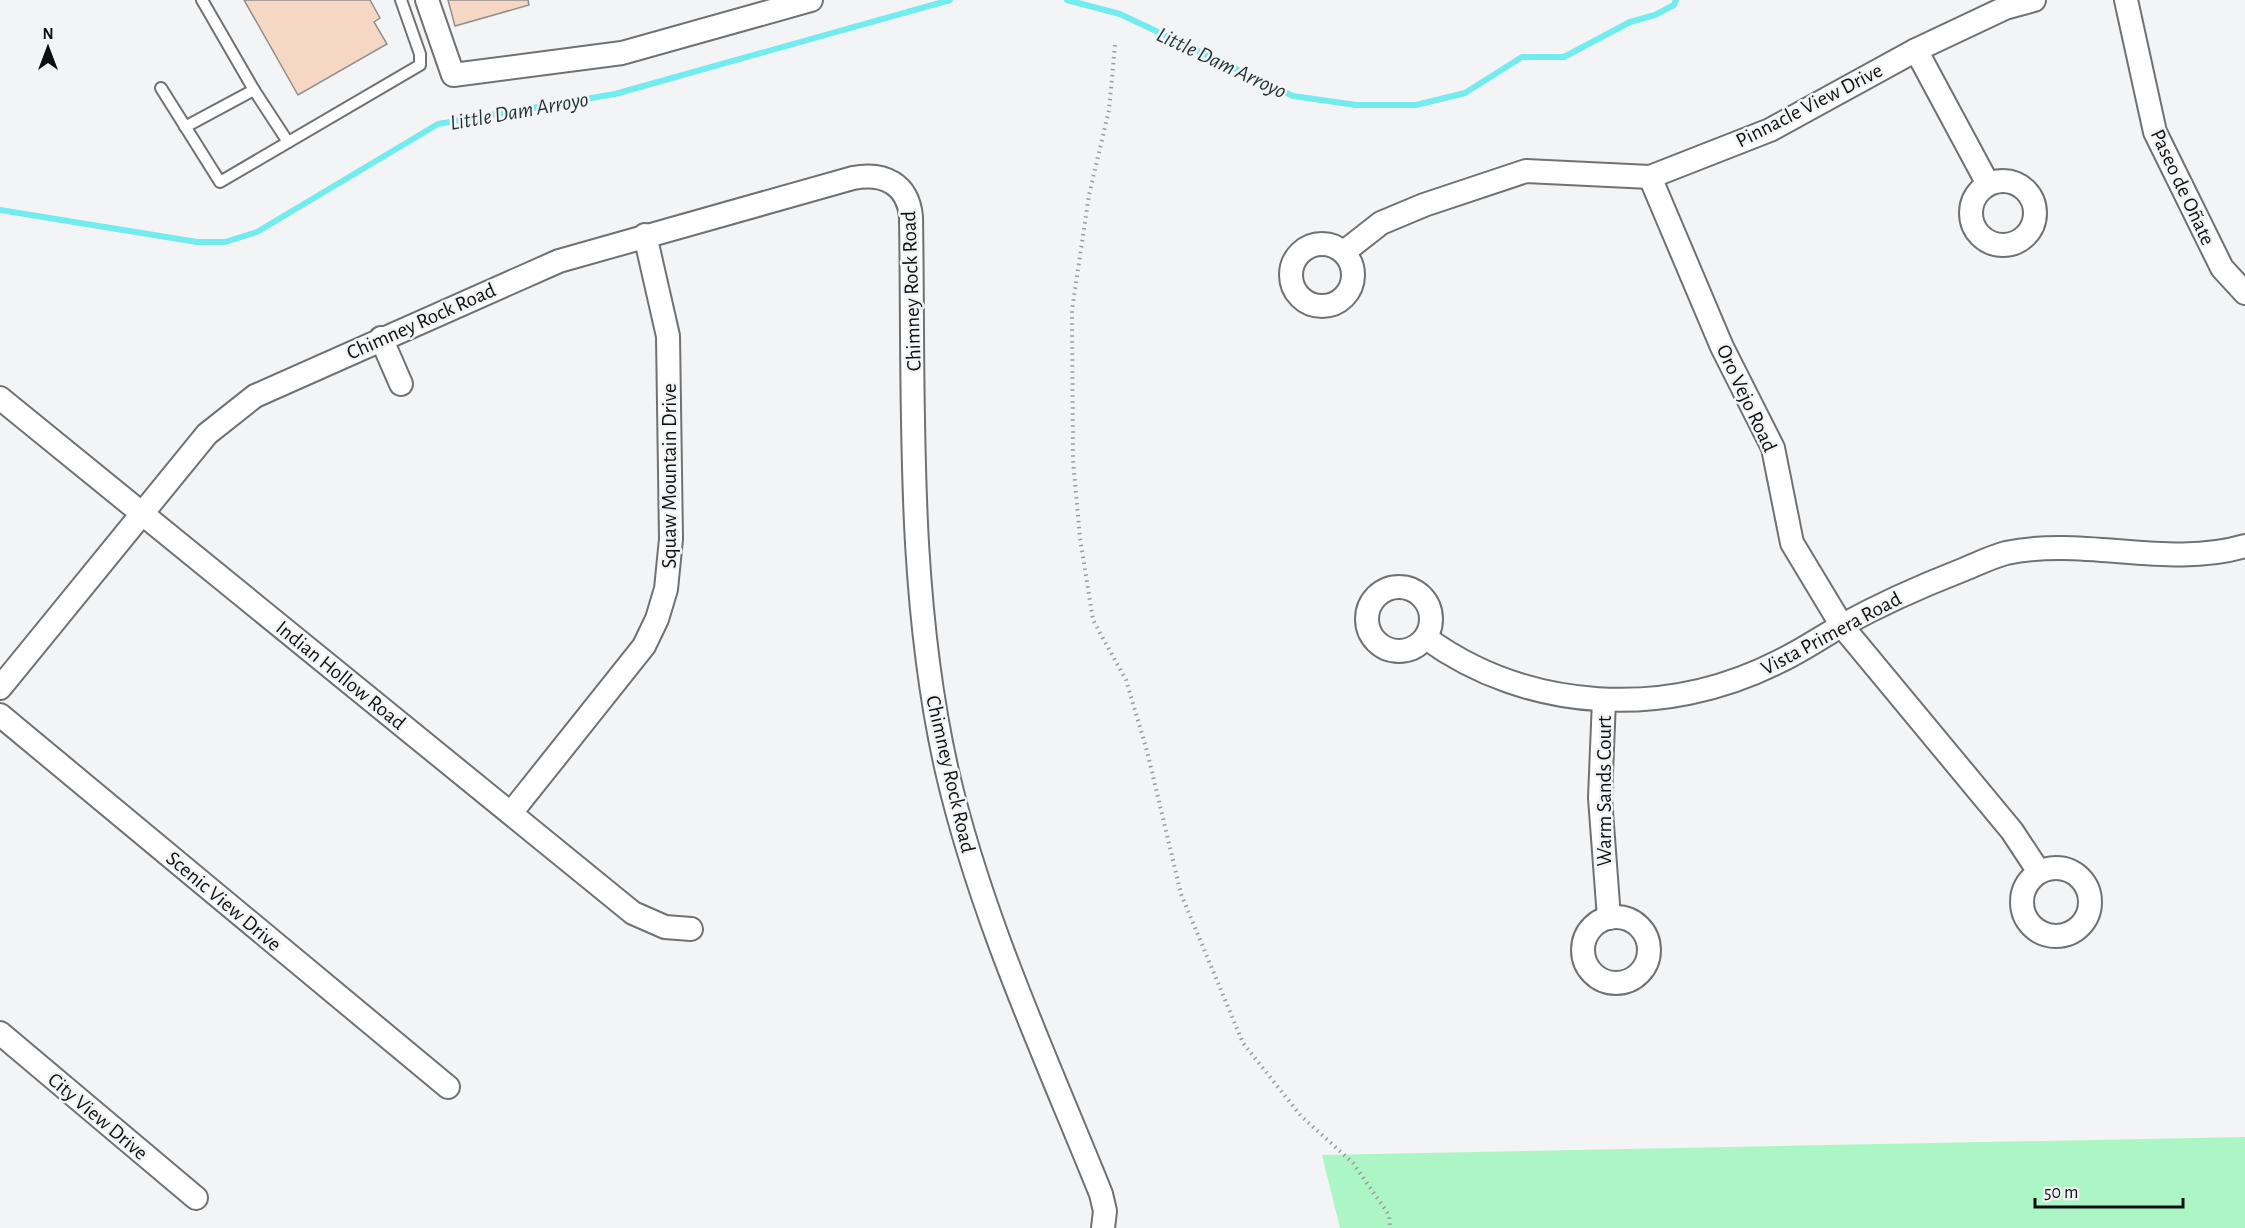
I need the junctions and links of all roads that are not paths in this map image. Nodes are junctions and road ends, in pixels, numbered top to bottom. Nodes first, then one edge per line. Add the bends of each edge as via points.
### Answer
1 (202, 0) edge
2 (401, 0) edge
3 (427, 0) edge
4 (811, 0) edge
5 (2034, 0) edge
6 (2126, 0) edge
7 (1916, 50) junction
8 (161, 88) dead end
9 (254, 90) junction
10 (185, 127) junction
11 (288, 142) junction
12 (1650, 177) junction
13 (1988, 184) dead end
14 (645, 236) junction
15 (1344, 252) dead end
16 (2245, 293) edge
17 (381, 338) junction
18 (401, 384) dead end
19 (0, 398) edge
20 (142, 514) junction
21 (2245, 546) edge
22 (1842, 626) junction
23 (1426, 638) dead end
24 (0, 688) edge
25 (1604, 700) junction
26 (0, 715) edge
27 (511, 813) junction
28 (2039, 872) dead end
29 (1609, 918) dead end
30 (691, 929) dead end
31 (0, 1033) edge
32 (448, 1087) dead end
33 (196, 1198) dead end
34 (1102, 1228) edge

1 - 9 lane
2 - 11 lane via 420,54 420,65
3 - 4 street via 453,75 622,53
5 - 7 street, Pinnacle View Drive via 2005,8
6 - 16 street, Paseo de Oñate via 2155,132 2222,268
7 - 12 street, Pinnacle View Drive via 1770,130
7 - 13 street
8 - 10 lane
9 - 10 lane
9 - 11 lane
10 - 11 lane via 220,182
12 - 15 street, Pinnacle View Drive via 1526,171 1381,223
12 - 22 street, Oro Vejo Road via 1722,346 1773,448 1792,543
14 - 17 street, Chimney Rock Road via 539,269
14 - 27 street, Squaw Mountain Drive via 668,336 671,539 666,589 644,646
14 - 34 street, Chimney Rock Road via 862,176 888,179 909,201 917,544 937,722 979,887 1101,1194 1105,1211
17 - 18 street
17 - 20 street, Chimney Rock Road via 268,388 236,409 207,434
19 - 20 street, Indian Hollow Road
20 - 24 street, Chimney Rock Road
20 - 27 street, Indian Hollow Road
21 - 22 street, Vista Primera Road via 2205,554 2065,547 2003,554 1924,585
22 - 25 street, Vista Primera Road via 1778,662 1724,684 1665,697
22 - 28 street, Oro Vejo Road via 2012,831
23 - 25 street, Vista Primera Road via 1464,663 1504,680 1556,694
25 - 29 street, Warm Sands Court via 1600,798
26 - 32 street, Scenic View Drive
27 - 30 street, Indian Hollow Road via 642,919 665,927
31 - 33 street, City View Drive

